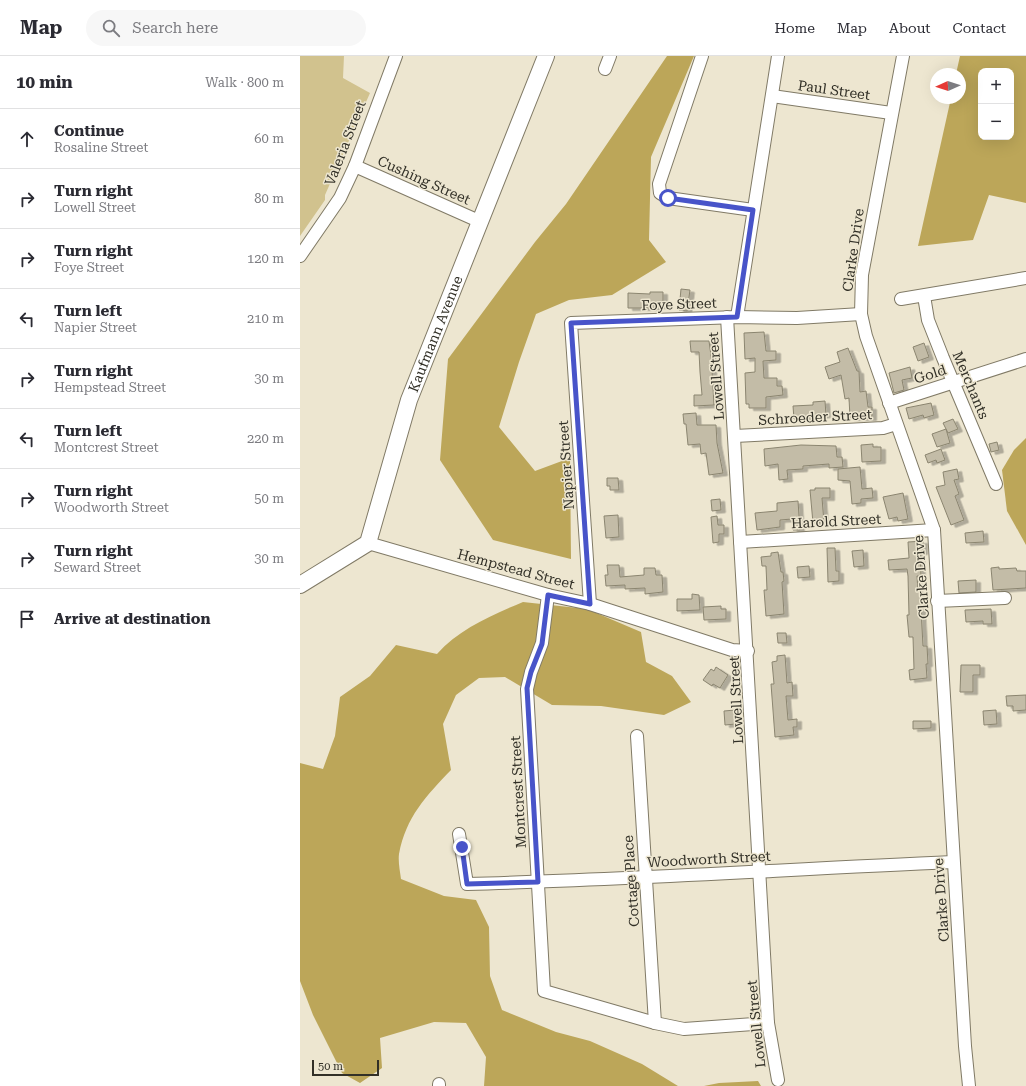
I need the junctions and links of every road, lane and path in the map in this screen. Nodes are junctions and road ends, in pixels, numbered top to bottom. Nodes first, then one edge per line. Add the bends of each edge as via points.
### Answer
1 (396, 56) edge
2 (546, 56) edge
3 (610, 56) edge
4 (702, 56) edge
5 (778, 56) edge
6 (903, 56) edge
7 (605, 69) dead end
8 (772, 96) junction
9 (891, 114) junction
10 (356, 166) junction
11 (753, 210) junction
12 (480, 222) junction
13 (300, 256) edge
14 (1026, 278) edge
15 (924, 296) junction
16 (900, 299) dead end
17 (861, 314) junction
18 (732, 317) junction
19 (571, 323) joint
20 (1026, 359) edge
21 (954, 382) junction
22 (889, 403) junction
23 (896, 424) junction
24 (735, 436) junction
25 (996, 484) dead end
26 (934, 530) junction
27 (740, 542) junction
28 (368, 543) junction
29 (300, 585) edge
30 (548, 595) junction
31 (1005, 598) dead end
32 (938, 601) junction
33 (590, 604) junction
34 (748, 651) junction
35 (637, 736) dead end
36 (459, 834) dead end
37 (953, 862) junction
38 (760, 870) junction
39 (646, 878) junction
40 (538, 882) junction
41 (656, 1023) junction
42 (768, 1023) junction
43 (778, 1080) dead end
44 (969, 1086) edge

1 - 10 street, Valeria Street
2 - 12 main road, Kaufmann Avenue
3 - 7 street
4 - 11 street via 659,184 660,193 668,198
5 - 8 street, Lowell Street
6 - 9 street, Clarke Drive
8 - 9 street, Paul Street
8 - 11 street, Lowell Street
9 - 17 street, Clarke Drive via 862,275
10 - 12 street, Cushing Street
10 - 13 street, Valeria Street via 340,198
11 - 18 street, Lowell Street
12 - 28 main road, Kaufmann Avenue via 409,400
14 - 15 street
15 - 16 street
15 - 21 street, Merchants via 928,320
17 - 18 street, Foye Street via 796,318
17 - 22 street, Clarke Drive
18 - 19 street, Foye Street
18 - 24 street, Lowell Street
19 - 33 street, Napier Street
20 - 21 street, Gold
21 - 22 street, Gold
21 - 25 street, Merchants
22 - 23 street, Clarke Drive
23 - 24 street, Schroeder Street via 883,428
23 - 26 street, Clarke Drive
24 - 27 street, Lowell Street
26 - 27 street, Harold Street
26 - 32 street, Clarke Drive
27 - 34 street, Lowell Street
28 - 29 main road
28 - 30 street, Hempstead Street
30 - 33 street, Hempstead Street
30 - 40 street, Montcrest Street via 542,644 527,688
31 - 32 street
32 - 37 street, Clarke Drive
33 - 34 street, Hempstead Street via 732,650
34 - 38 street, Lowell Street
35 - 39 street, Cottage Place
36 - 40 street, Woodworth Street via 467,884
37 - 38 street, Woodworth Street
37 - 44 street, Clarke Drive via 964,1046
38 - 39 street, Woodworth Street
38 - 42 street, Lowell Street
39 - 40 street, Woodworth Street
39 - 41 street, Cottage Place
40 - 41 street, Montcrest Street via 544,991
41 - 42 street via 684,1029
42 - 43 street, Lowell Street

